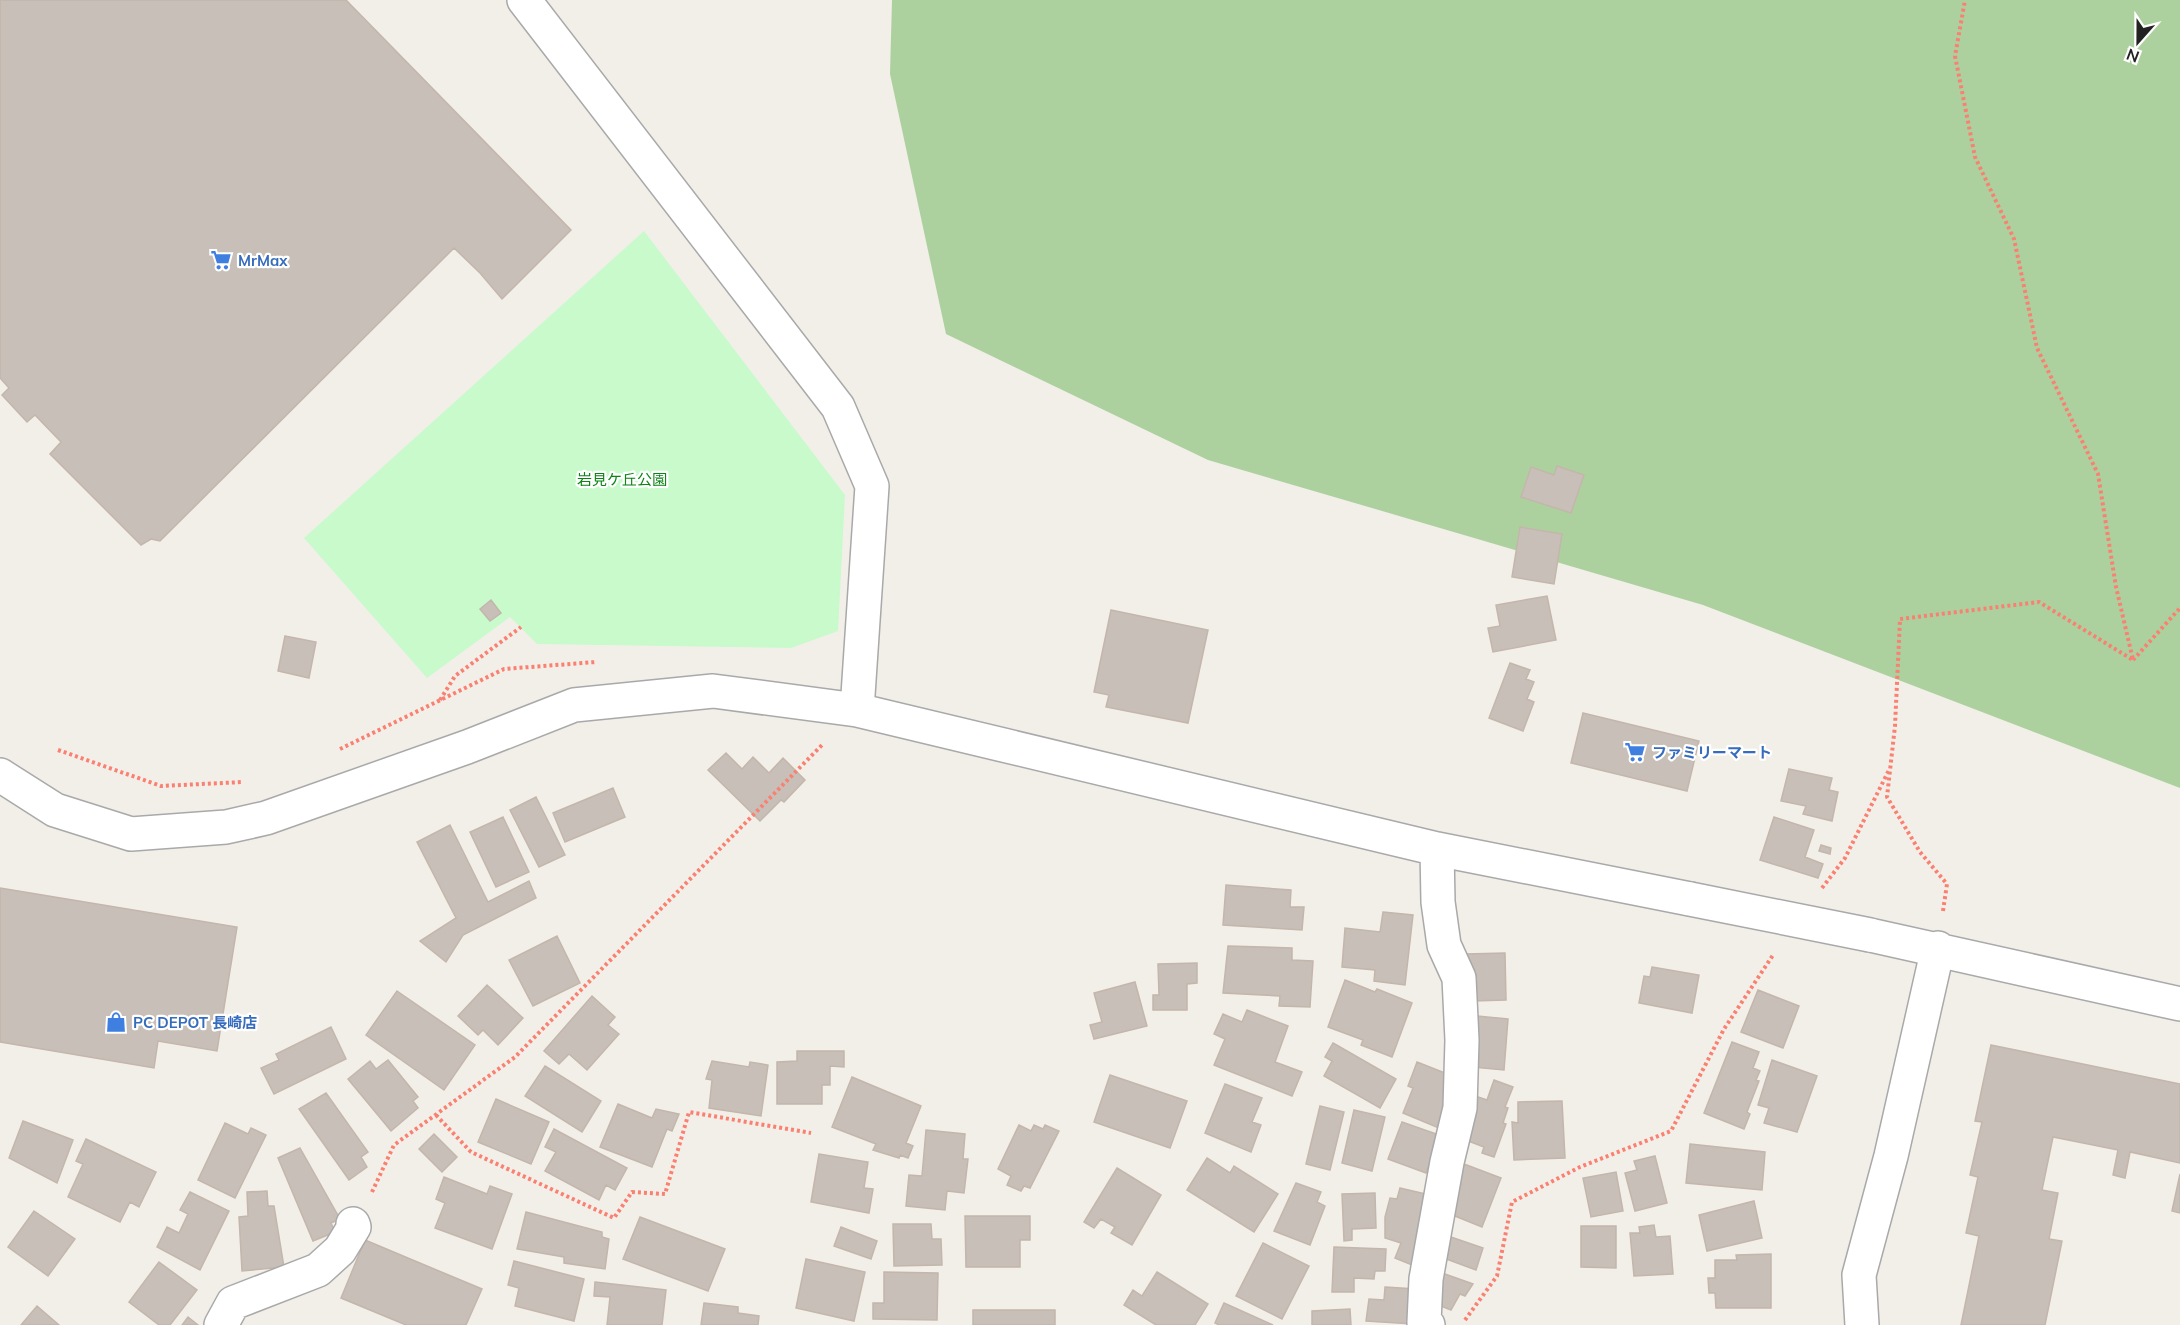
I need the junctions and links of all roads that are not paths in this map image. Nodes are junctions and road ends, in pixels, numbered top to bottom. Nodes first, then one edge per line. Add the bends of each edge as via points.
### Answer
1 (524, 0) edge
2 (856, 710) junction
3 (0, 775) edge
4 (1437, 849) junction
5 (1938, 948) junction
6 (2180, 1004) edge
7 (353, 1224) road end
8 (220, 1325) edge
9 (1428, 1325) edge
10 (1862, 1325) edge

1 - 2 street via 838,407 872,486
2 - 3 street via 713,691 574,705 266,818 226,827 131,834 55,810
2 - 4 street
4 - 5 street, bridge
4 - 9 street via 1438,902 1444,945 1458,978 1462,1040 1460,1108 1426,1279 1424,1322
5 - 6 street
5 - 10 street via 1891,1156 1859,1275
7 - 8 street via 340,1250 318,1270 233,1303

